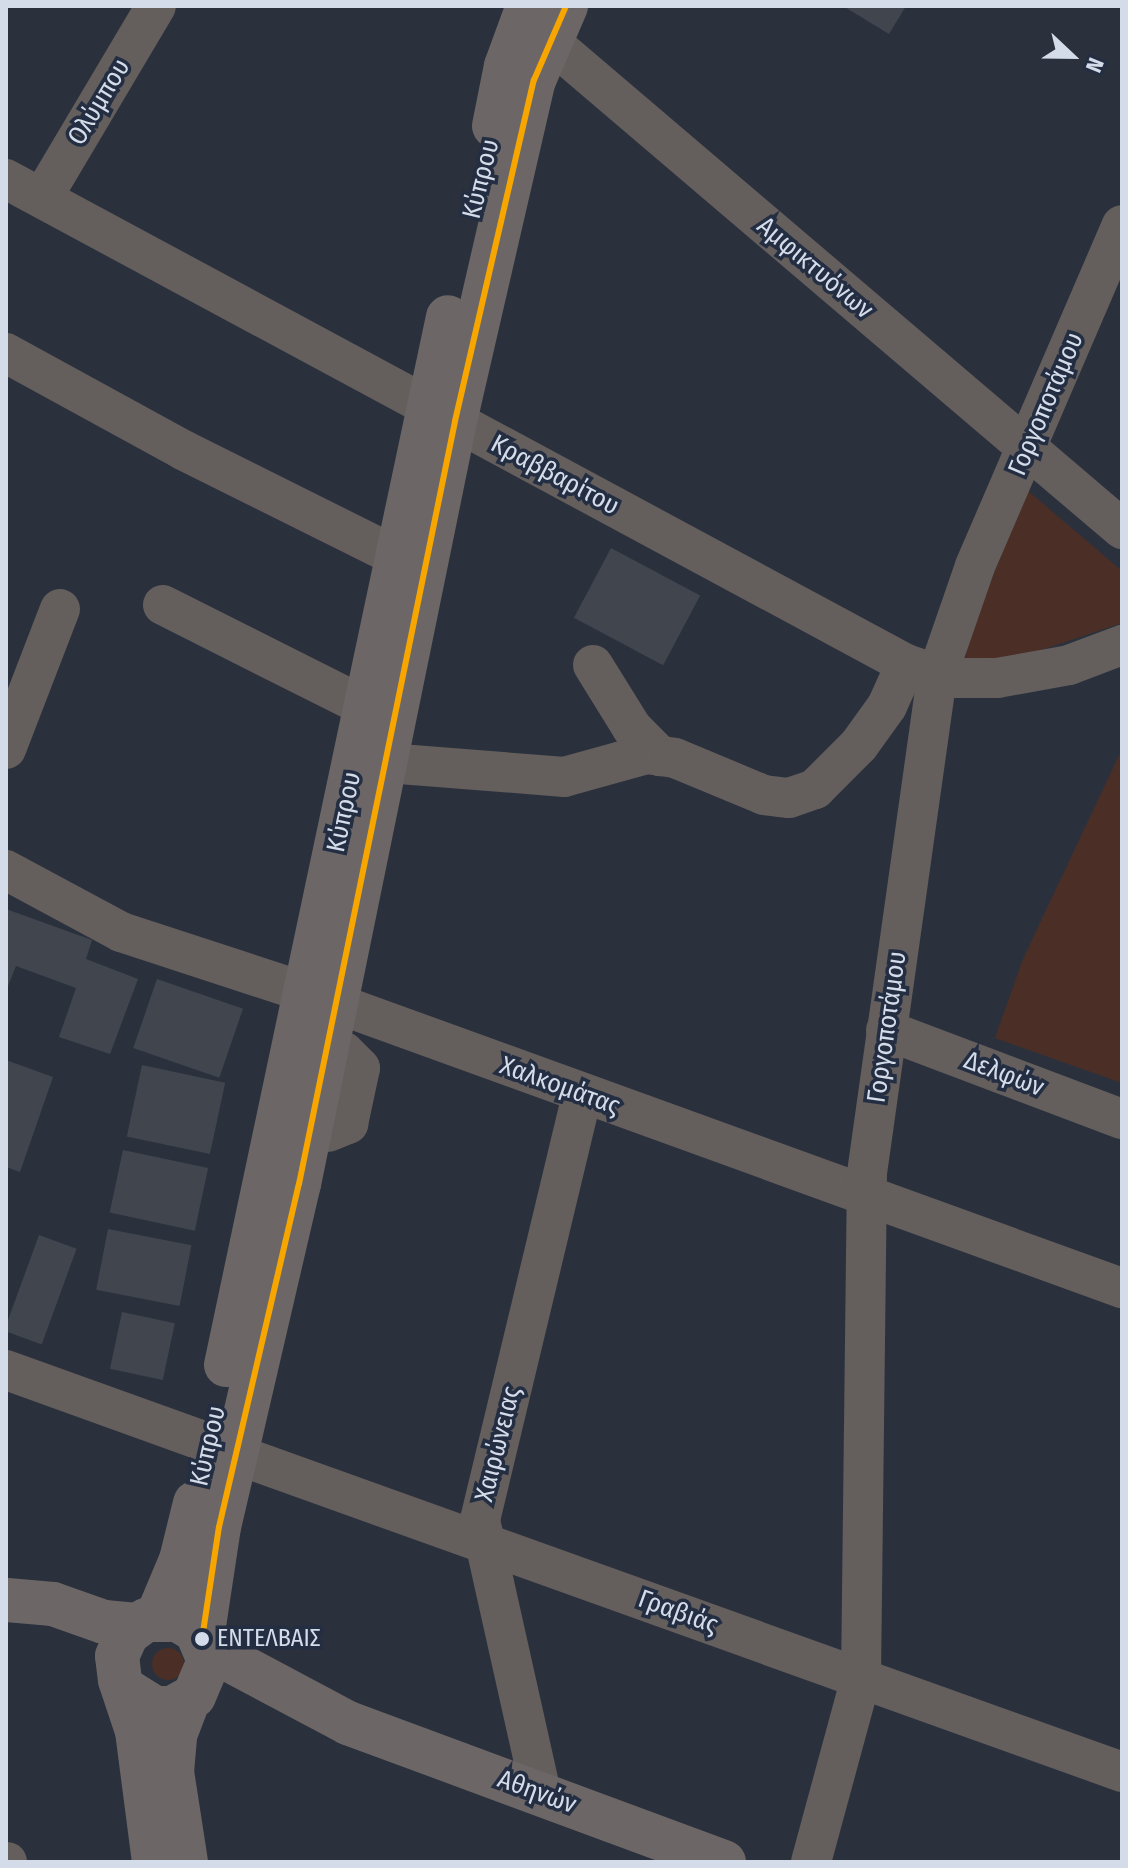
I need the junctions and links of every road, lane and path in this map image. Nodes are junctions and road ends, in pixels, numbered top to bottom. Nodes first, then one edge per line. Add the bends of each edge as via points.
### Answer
1 (156, 6) edge
2 (535, 15) edge
3 (17, 191) edge
4 (1122, 225) edge
5 (6, 353) edge
6 (440, 413) junction
7 (1027, 449) junction
8 (1122, 529) edge
9 (396, 556) junction
10 (163, 605) dead end
11 (60, 609) dead end
12 (1122, 645) edge
13 (593, 665) dead end
14 (921, 670) junction
15 (366, 707) junction
16 (6, 749) edge
17 (660, 756) junction
18 (387, 763) junction
19 (6, 870) edge
20 (321, 998) junction
21 (886, 1030) junction
22 (344, 1052) dead end
23 (582, 1095) junction
24 (1122, 1119) edge
25 (328, 1132) dead end
26 (865, 1198) junction
27 (1122, 1288) edge
28 (6, 1370) edge
29 (222, 1448) junction
30 (480, 1541) junction
31 (6, 1600) edge
32 (147, 1621) junction
33 (204, 1644) junction
34 (861, 1678) junction
35 (122, 1679) junction
36 (191, 1699) junction
37 (348, 1723) junction
38 (1122, 1772) edge
39 (541, 1793) junction
40 (154, 1862) edge
41 (186, 1862) edge
42 (724, 1862) edge
43 (811, 1862) edge

1 - 3 street, Ολύμπου
2 - 6 main road, Κύπρου
2 - 7 street, Αμφικτυόνων
3 - 6 street, Κραββαρίτου
4 - 7 street, Γοργοποτάμου
5 - 9 street via 183,450
6 - 9 main road, Κύπρου
6 - 14 street, Κραββαρίτου
6 - 18 main road, Κύπρου
7 - 8 street, Αμφικτυόνων
7 - 14 street, Γοργοποτάμου
9 - 15 main road, Κύπρου
10 - 15 street
11 - 16 street
12 - 14 street via 1036,672
13 - 17 street via 632,728
14 - 17 street via 815,789 789,798 764,795
14 - 21 street, Γοργοποτάμου
15 - 20 main road, Κύπρου
17 - 18 street via 647,754 564,777
18 - 20 main road, Κύπρου
19 - 20 street, Χαλκομάτας via 121,932
20 - 23 street, Χαλκομάτας
20 - 29 main road, Κύπρου
21 - 24 street, Δελφών
21 - 26 street, Γοργοποτάμου
22 - 25 street via 360,1068 348,1124
23 - 26 street, Χαλκομάτας
23 - 30 street, Χαιρώνειας via 480,1520
26 - 27 street, Χαλκομάτας
26 - 34 street, Γοργοποτάμου
28 - 29 street, Γραβιάς
29 - 30 street, Γραβιάς
29 - 32 main road, Κύπρου via 181,1560
29 - 33 main road, Κύπρου
30 - 34 street, Γραβιάς
30 - 39 street, Χαιρώνειας
31 - 32 main road via 53,1604 104,1622
31 - 35 main road
32 - 33 main road via 187,1624
32 - 35 main road, Κύπρου via 121,1645
33 - 36 main road, Κύπρου via 207,1674
33 - 37 main road, Αθηνών
34 - 38 street, Γραβιάς
34 - 43 street, Γοργοποτάμου
35 - 36 main road via 155,1708
35 - 40 main road via 137,1731
36 - 37 main road, Αθηνών via 225,1695 281,1712
36 - 41 main road, Κύπρου via 175,1735 172,1772
37 - 39 main road, Αθηνών
39 - 42 main road, Αθηνών

